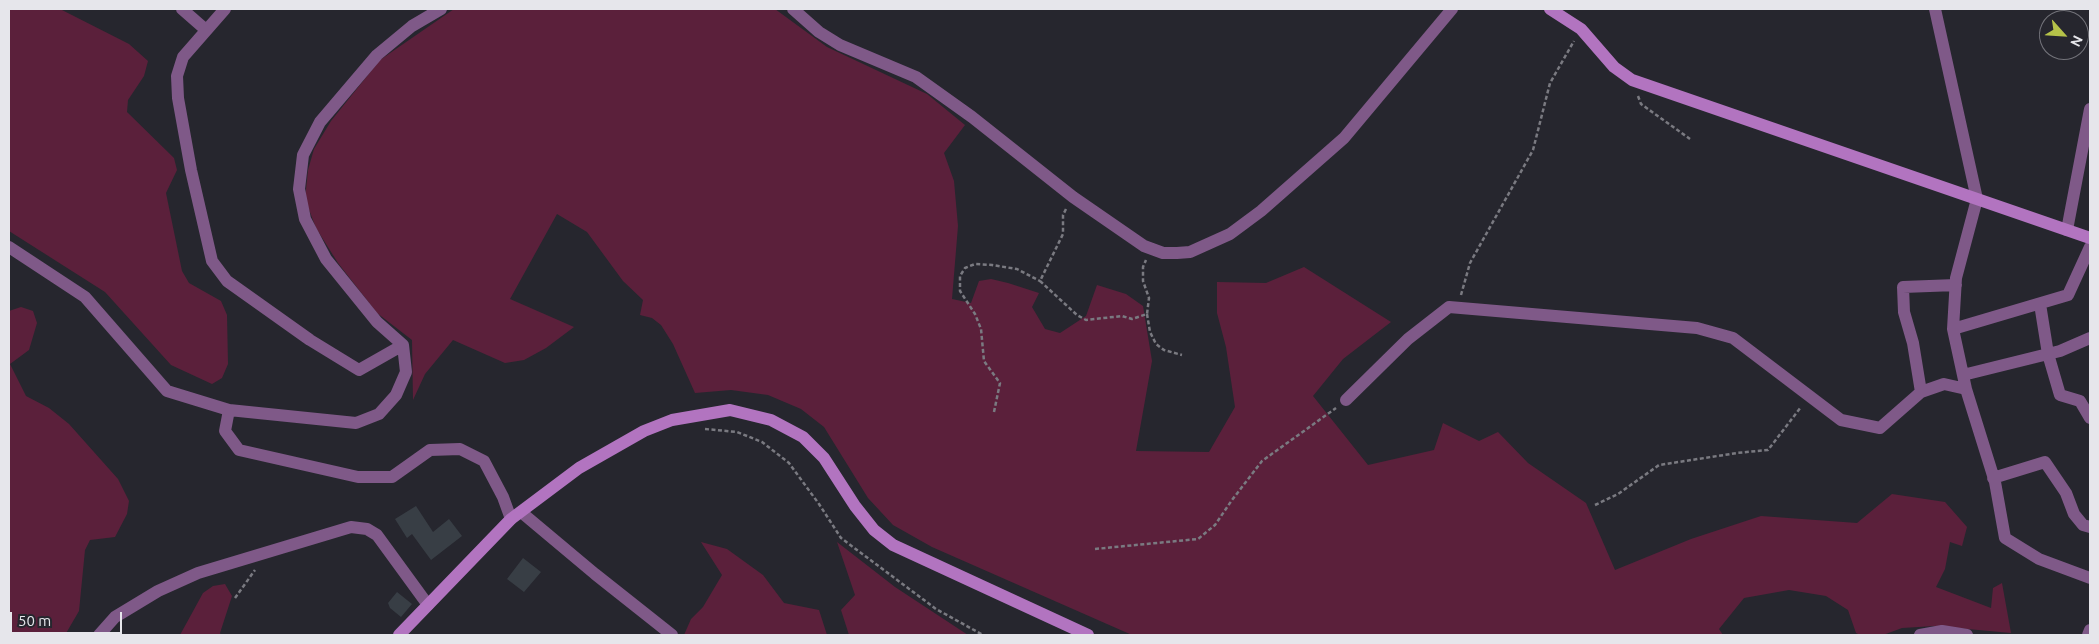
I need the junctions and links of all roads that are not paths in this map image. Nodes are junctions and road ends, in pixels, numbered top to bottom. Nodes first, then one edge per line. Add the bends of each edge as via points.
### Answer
1 (182, 9) edge
2 (225, 9) edge
3 (441, 9) edge
4 (792, 9) edge
5 (1452, 9) edge
6 (1550, 9) edge
7 (1935, 9) edge
8 (206, 30) junction
9 (2090, 109) edge
10 (1977, 198) junction
11 (2067, 230) junction
12 (2090, 238) edge
13 (9, 247) edge
14 (2090, 247) edge
15 (1956, 285) junction
16 (2040, 304) junction
17 (1954, 329) junction
18 (2090, 338) edge
19 (403, 345) junction
20 (2048, 354) junction
21 (1963, 375) junction
22 (1966, 389) junction
23 (1921, 392) junction
24 (2085, 398) edge
25 (1346, 400) road end
26 (229, 410) junction
27 (2090, 418) edge
28 (1994, 478) junction
29 (516, 516) junction
30 (2090, 527) edge
31 (2090, 578) edge
32 (428, 605) junction
33 (2090, 630) edge
34 (99, 635) edge
35 (399, 635) edge
36 (672, 635) edge
37 (1088, 635) edge
38 (1920, 635) edge
39 (1967, 635) edge
40 (2088, 635) edge

1 - 8 street
2 - 8 street
3 - 19 street via 412,26 377,55 320,122 303,155 299,189 305,219 326,259 377,322
4 - 5 street via 840,45 916,77 1073,197 1150,248 1163,253 1190,252 1224,238 1261,211 1344,138
6 - 10 street via 1581,29 1614,67 1632,80
7 - 10 street
8 - 19 street via 183,57 177,76 191,170 212,261 227,281 310,340 359,370
9 - 11 street
10 - 11 street
10 - 15 street
11 - 12 street
13 - 26 street via 85,297 167,391
14 - 16 street via 2068,295
15 - 17 street
15 - 23 street via 1903,287 1904,312
16 - 17 street
16 - 20 street
17 - 21 street
18 - 20 street
19 - 26 street via 406,372 396,395 379,414 356,423
20 - 21 street
20 - 24 street via 2060,395
21 - 22 street
22 - 23 street via 1944,384
22 - 28 street
23 - 25 street via 1880,428 1841,420 1734,338 1697,328 1449,307 1408,339
24 - 27 street
26 - 29 street via 225,431 239,450 358,476 392,477 430,450 460,449 484,461
28 - 30 street via 2045,462 2066,493 2074,514
28 - 31 street via 2005,538 2039,559
29 - 32 street
29 - 36 street
29 - 37 street via 579,468 644,431 672,420 730,410 771,420 803,437 824,458 874,530 893,545
32 - 34 street via 377,535 367,529 351,527 198,572 115,617
32 - 35 street
33 - 40 street
38 - 39 street via 1942,631

